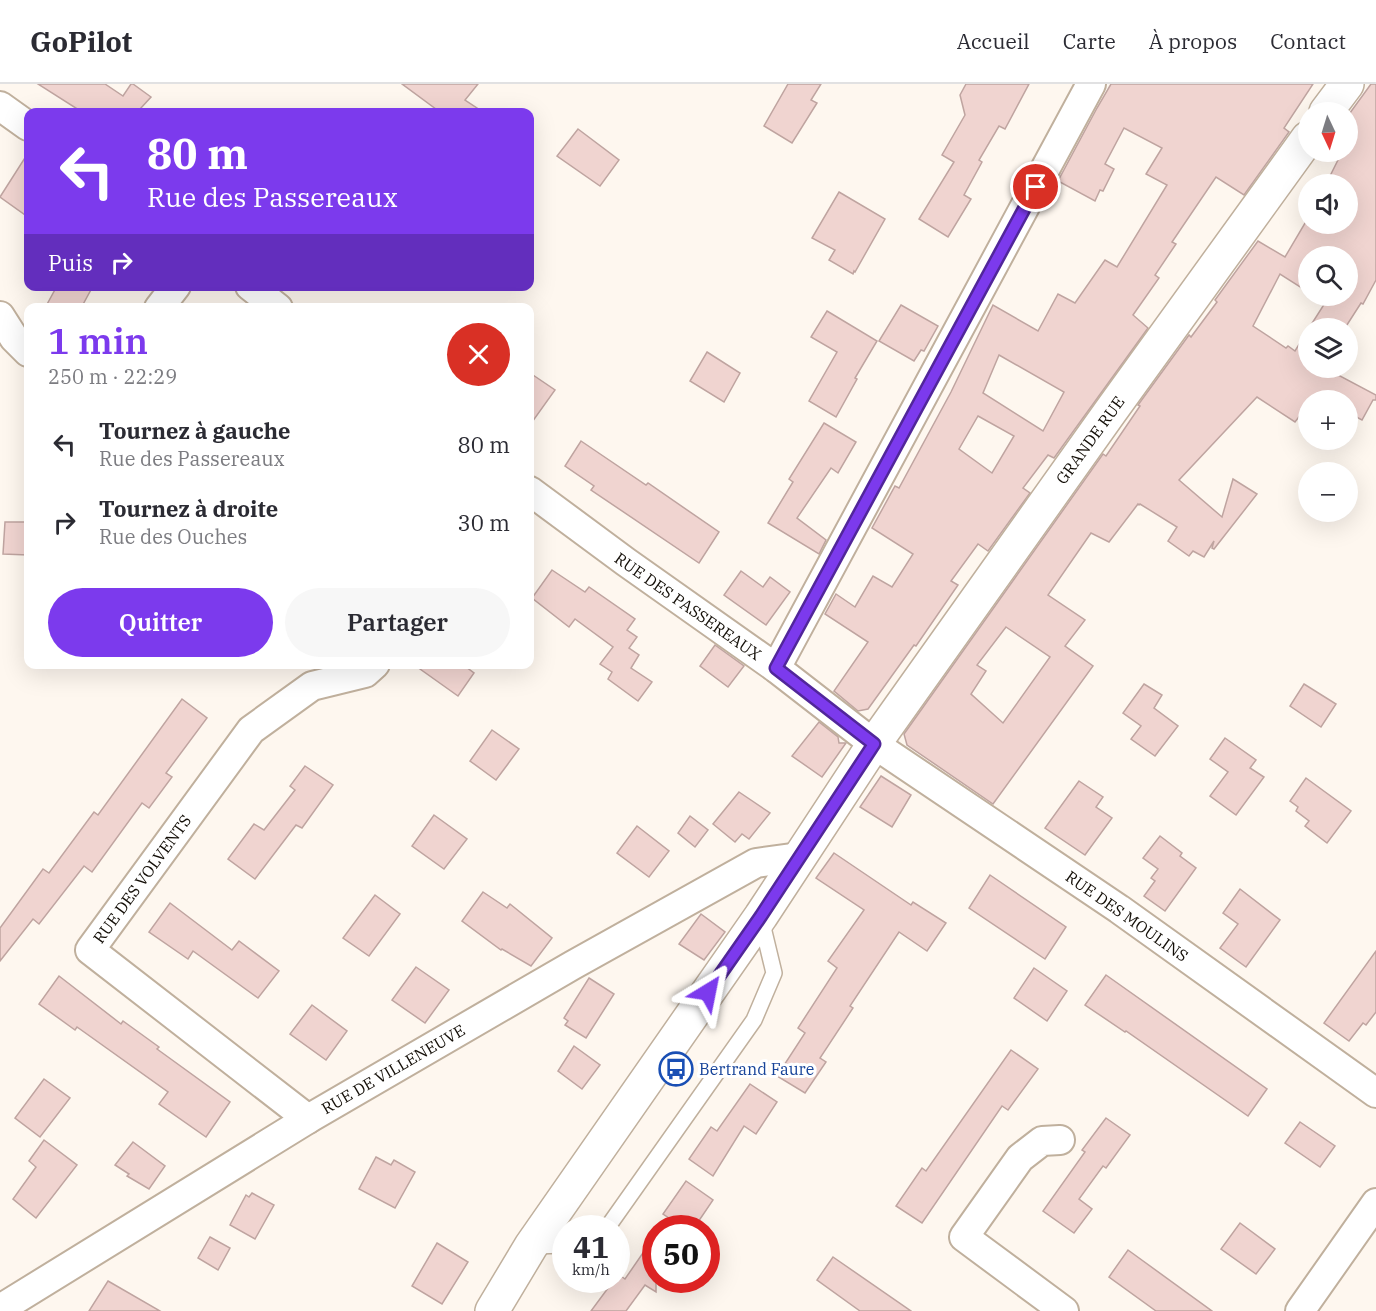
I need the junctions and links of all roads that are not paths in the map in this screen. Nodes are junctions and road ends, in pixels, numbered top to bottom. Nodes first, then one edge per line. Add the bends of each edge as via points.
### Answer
1 (1091, 84) edge
2 (1347, 84) edge
3 (1334, 102) edge
4 (0, 106) edge
5 (24, 123) edge
6 (1298, 152) edge
7 (172, 291) edge
8 (256, 291) edge
9 (163, 303) edge
10 (272, 303) edge
11 (0, 316) edge
12 (24, 348) edge
13 (534, 494) edge
14 (776, 668) junction
15 (369, 669) edge
16 (874, 744) junction
17 (799, 857) junction
18 (761, 916) junction
19 (1376, 1093) edge
20 (308, 1119) junction
21 (1060, 1140) dead end
22 (1376, 1203) edge
23 (616, 1215) edge
24 (552, 1245) edge
25 (531, 1246) junction
26 (0, 1309) edge
27 (492, 1311) edge
28 (1064, 1311) edge
29 (1300, 1311) edge

1 - 14 street
2 - 3 main road
4 - 5 street
6 - 16 main road, GRANDE RUE
7 - 9 street
8 - 10 street
11 - 12 street
13 - 14 street, RUE DES PASSEREAUX
14 - 16 street, RUE DES PASSEREAUX
15 - 20 street, RUE DES VOLVENTS via 312,686 251,730 90,950
16 - 17 main road, GRANDE RUE
16 - 19 street, RUE DES MOULINS via 1119,909
17 - 18 main road, GRANDE RUE
17 - 20 street, RUE DE VILLENEUVE via 756,863
18 - 23 lane via 774,973 754,1020
18 - 25 main road, GRANDE RUE
20 - 26 street, RUE DE VILLENEUVE
21 - 28 street via 1042,1141 1020,1158 964,1237
22 - 29 street
24 - 25 lane
25 - 27 main road, GRANDE RUE

